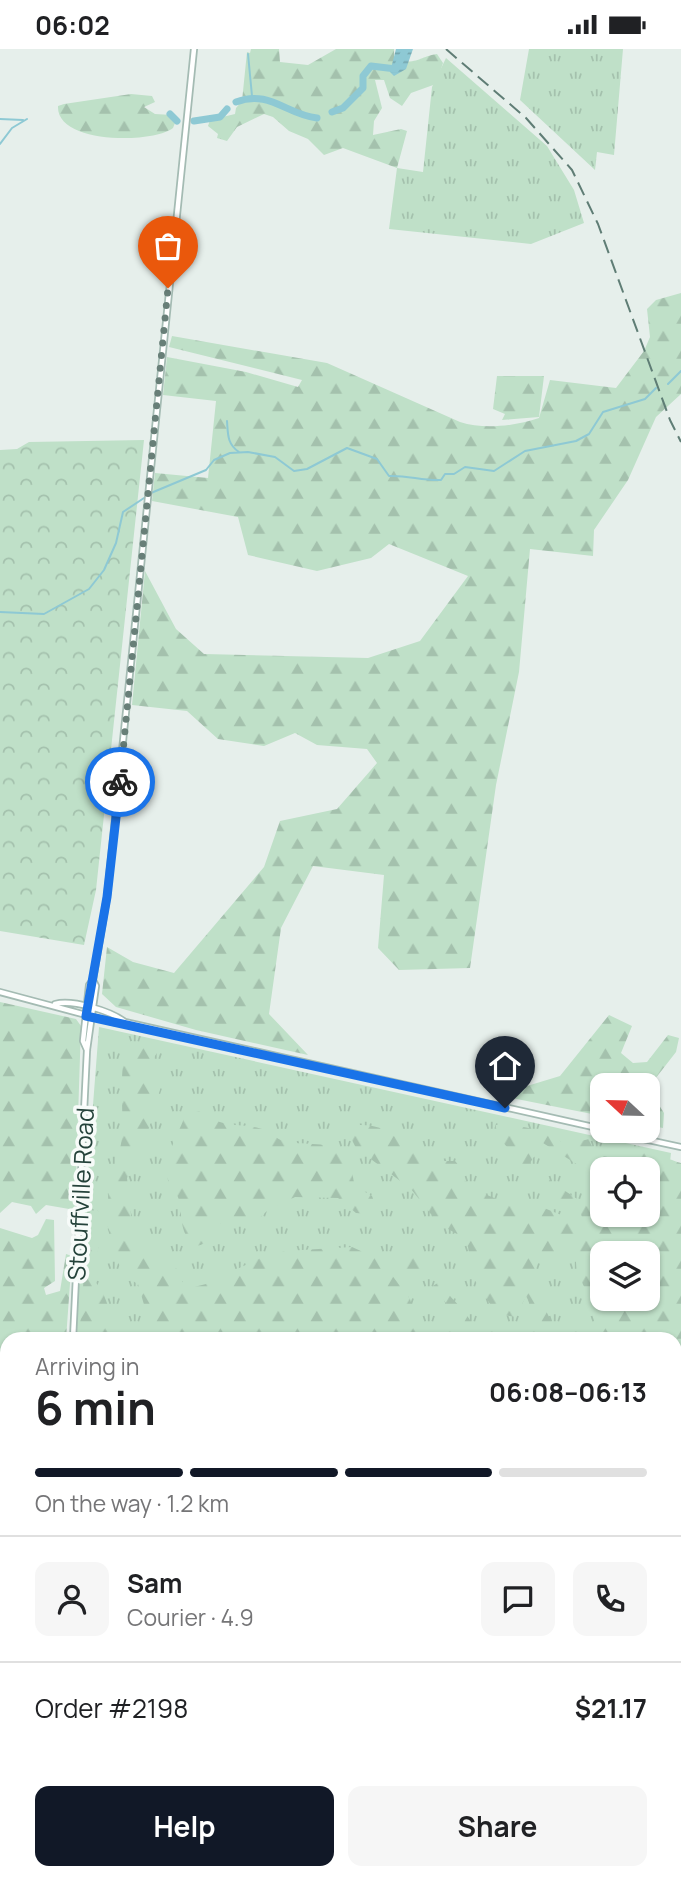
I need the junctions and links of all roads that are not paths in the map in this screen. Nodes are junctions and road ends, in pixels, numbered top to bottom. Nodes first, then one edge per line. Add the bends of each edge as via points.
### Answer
1 (194, 49) edge
2 (93, 979) junction
3 (0, 992) edge
4 (54, 1005) junction
5 (87, 1008) junction
6 (94, 1010) junction
7 (86, 1016) junction
8 (93, 1017) junction
9 (125, 1022) junction
10 (87, 1050) junction
11 (590, 1127) edge
12 (660, 1142) edge
13 (681, 1147) edge
14 (73, 1332) edge

1 - 2 main road, Stouffville Road via 121,774
2 - 5 main road, Stouffville Road
2 - 6 main road, Stouffville Road
3 - 4 main road
4 - 5 main road via 62,1002
4 - 7 main road
5 - 6 main road
5 - 7 main road, Stouffville Road
6 - 8 main road, Stouffville Road
6 - 9 main road
7 - 8 main road
7 - 10 main road, Stouffville Road via 83,1041
8 - 9 main road
8 - 10 main road, Stouffville Road
9 - 11 main road
10 - 14 main road, Stouffville Road
12 - 13 main road

